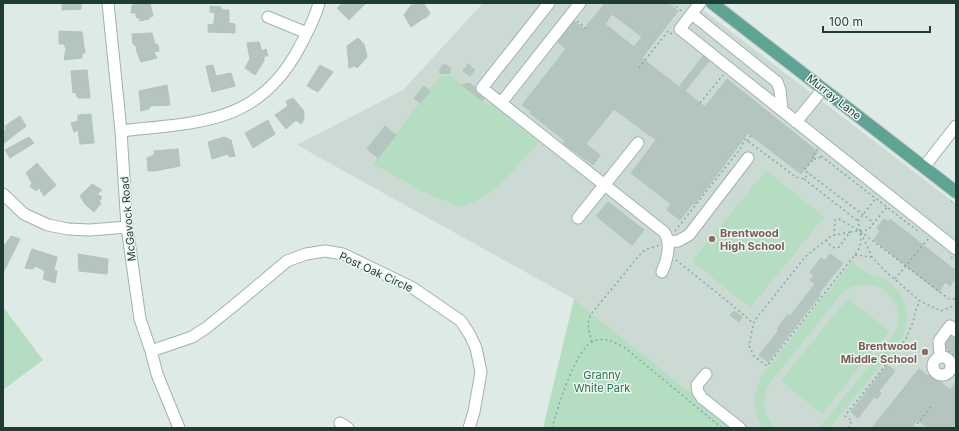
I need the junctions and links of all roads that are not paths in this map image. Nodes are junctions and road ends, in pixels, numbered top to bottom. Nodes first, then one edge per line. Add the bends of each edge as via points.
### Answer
1 (108, 3) edge
2 (319, 3) edge
3 (549, 3) edge
4 (580, 3) edge
5 (700, 3) edge
6 (712, 3) edge
7 (692, 14) junction
8 (268, 17) dead end
9 (307, 33) junction
10 (823, 89) junction
11 (501, 103) junction
12 (782, 110) junction
13 (796, 122) junction
14 (956, 126) edge
15 (121, 131) junction
16 (638, 143) dead end
17 (748, 158) dead end
18 (924, 167) junction
19 (604, 184) junction
20 (956, 192) edge
21 (3, 194) edge
22 (578, 218) dead end
23 (127, 228) junction
24 (665, 244) junction
25 (952, 252) edge
26 (662, 272) dead end
27 (955, 328) edge
28 (151, 351) junction
29 (940, 357) dead end
30 (706, 374) dead end
31 (179, 428) edge
32 (469, 428) edge
33 (740, 428) edge

1 - 15 street, McGavock Road
2 - 9 street
3 - 11 street via 482,88
4 - 11 street
5 - 7 street
6 - 10 main road, Murray Lane
7 - 12 street via 777,82
7 - 12 street via 680,30
8 - 9 street
9 - 15 street via 290,65 249,104 205,121
10 - 13 street
10 - 18 main road, Murray Lane
11 - 19 street
12 - 13 street
13 - 25 street
14 - 18 street
15 - 23 street, McGavock Road
16 - 19 street
17 - 24 street via 689,235
18 - 20 main road, Murray Lane
19 - 22 street
19 - 24 street via 662,230 667,237
21 - 23 street via 24,214 48,225 68,230
23 - 28 street, McGavock Road via 140,319
24 - 26 street via 666,260
27 - 29 street via 950,326 939,341
28 - 31 street, McGavock Road via 156,374
28 - 32 street, Post Oak Circle via 206,328 287,261 325,251 343,254 413,288 461,321 476,348 482,372
30 - 33 street via 697,385 698,392

